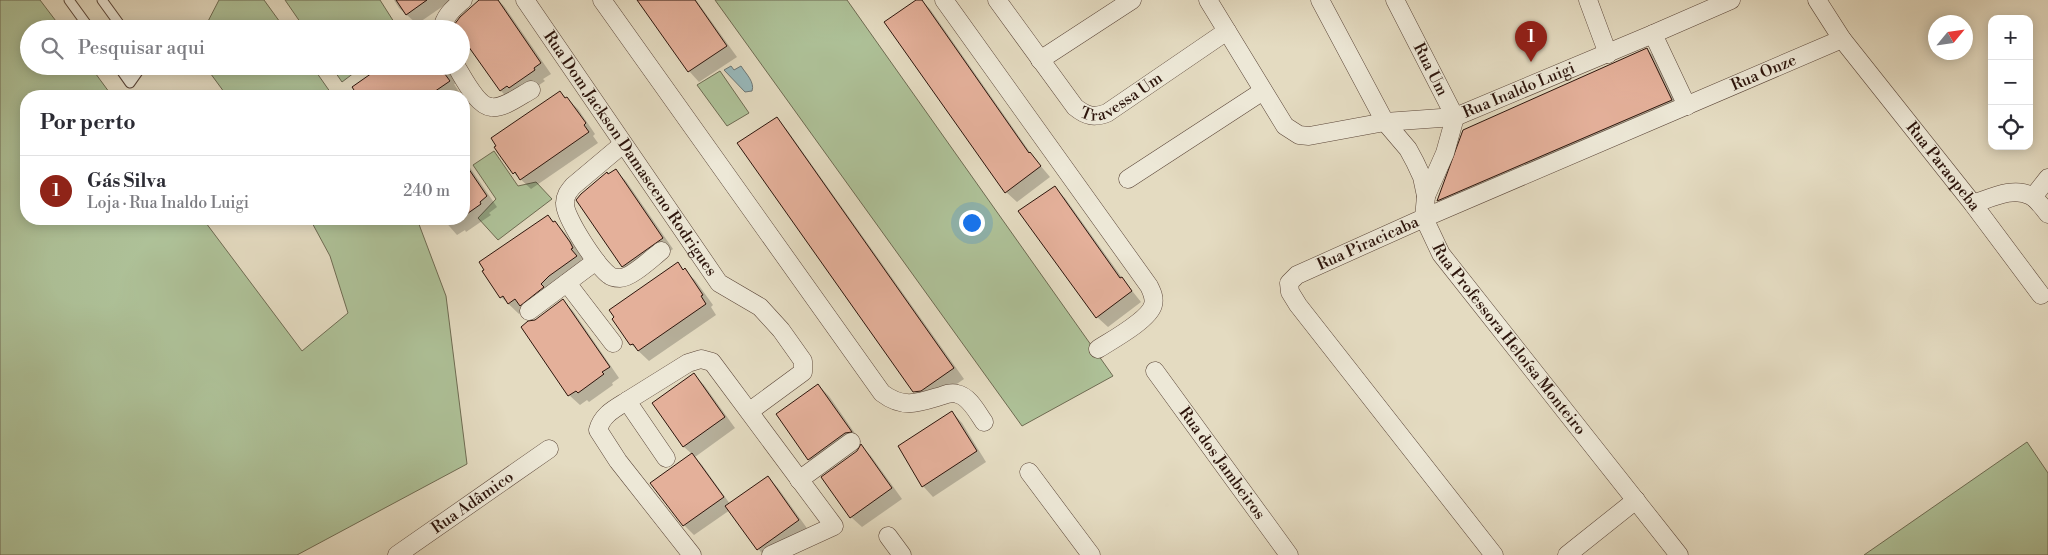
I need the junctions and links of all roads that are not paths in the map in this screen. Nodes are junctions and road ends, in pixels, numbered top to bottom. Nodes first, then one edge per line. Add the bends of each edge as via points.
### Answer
1 (69, 0) edge
2 (102, 0) edge
3 (463, 0) edge
4 (525, 0) edge
5 (602, 0) edge
6 (944, 0) edge
7 (997, 0) edge
8 (1132, 0) edge
9 (1208, 0) edge
10 (1320, 0) edge
11 (1395, 0) edge
12 (1588, 0) edge
13 (1731, 0) edge
14 (1817, 0) edge
15 (83, 20) edge
16 (116, 20) edge
17 (444, 20) edge
18 (1227, 30) junction
19 (1651, 35) junction
20 (1842, 39) junction
21 (1608, 54) junction
22 (1040, 60) junction
23 (124, 75) edge
24 (136, 75) edge
25 (459, 75) edge
26 (464, 90) edge
27 (531, 90) dead end
28 (1263, 91) junction
29 (470, 96) edge
30 (1687, 106) junction
31 (1455, 117) junction
32 (1385, 122) junction
33 (623, 144) junction
34 (2048, 178) edge
35 (1128, 179) dead end
36 (1426, 196) junction
37 (2033, 197) junction
38 (1973, 204) junction
39 (2048, 214) edge
40 (1424, 218) junction
41 (662, 251) dead end
42 (596, 261) junction
43 (567, 283) junction
44 (2041, 295) dead end
45 (529, 311) dead end
46 (614, 343) dead end
47 (1098, 349) dead end
48 (1154, 371) dead end
49 (627, 401) junction
50 (750, 412) junction
51 (984, 422) dead end
52 (851, 442) dead end
53 (549, 449) dead end
54 (666, 458) dead end
55 (1029, 472) dead end
56 (799, 480) junction
57 (1636, 500) junction
58 (888, 536) dead end
59 (397, 555) edge
60 (692, 555) edge
61 (771, 555) edge
62 (902, 555) edge
63 (1091, 555) edge
64 (1289, 555) edge
65 (1494, 555) edge
66 (1567, 555) edge
67 (1679, 555) edge

1 - 15 lane
2 - 16 lane
3 - 17 street
4 - 33 street, Rua Dom Jackson Damasceno Rodrigues
5 - 51 street via 882,394 892,401 906,404 957,394 972,405
6 - 47 street via 1149,286 1154,298 1146,316
7 - 22 street, Travessa Um
8 - 22 street
9 - 18 street, Rua Inaldo Luigi
10 - 32 street, Rua Professora Heloísa Monteiro
11 - 31 street, Rua Um
12 - 21 street
13 - 19 street, Rua Inaldo Luigi
14 - 20 street
18 - 22 street, Travessa Um via 1100,116 1092,117 1075,107
18 - 28 street, Rua Inaldo Luigi
19 - 21 street, Rua Inaldo Luigi
19 - 30 street
20 - 30 street, Rua Onze
20 - 38 street, Rua Paraopeba
21 - 31 street, Rua Inaldo Luigi
23 - 24 lane via 130,83
25 - 26 street
27 - 29 street via 492,108
28 - 32 street, Rua Inaldo Luigi via 1285,126 1299,135
28 - 35 street
30 - 40 street, Rua Piracicaba
31 - 32 street, Rua Inaldo Luigi
31 - 36 street via 1445,153
32 - 36 street, Rua Professora Heloísa Monteiro via 1415,162
33 - 42 street via 566,194 564,205 573,226
33 - 50 street, Rua Dom Jackson Damasceno Rodrigues via 718,283 760,307 803,361 803,372
34 - 37 street
36 - 40 street, Rua Professora Heloísa Monteiro
37 - 38 street via 2011,192
37 - 39 street
38 - 44 street, Rua Paraopeba
40 - 57 street, Rua Professora Heloísa Monteiro via 1454,272
40 - 65 street, Rua Piracicaba via 1297,275 1288,287 1298,306
41 - 42 street via 628,276 620,278 610,276
42 - 43 street
43 - 45 street
43 - 46 street
48 - 64 street, Rua dos Jambeiros
49 - 50 street via 701,359 712,362
49 - 54 street
49 - 60 street via 600,420 598,430 618,461
50 - 56 street
52 - 56 street
53 - 59 street, Rua Adâmico
55 - 63 street
56 - 61 street via 834,526
57 - 66 street
57 - 67 street, Rua Professora Heloísa Monteiro
58 - 62 street

